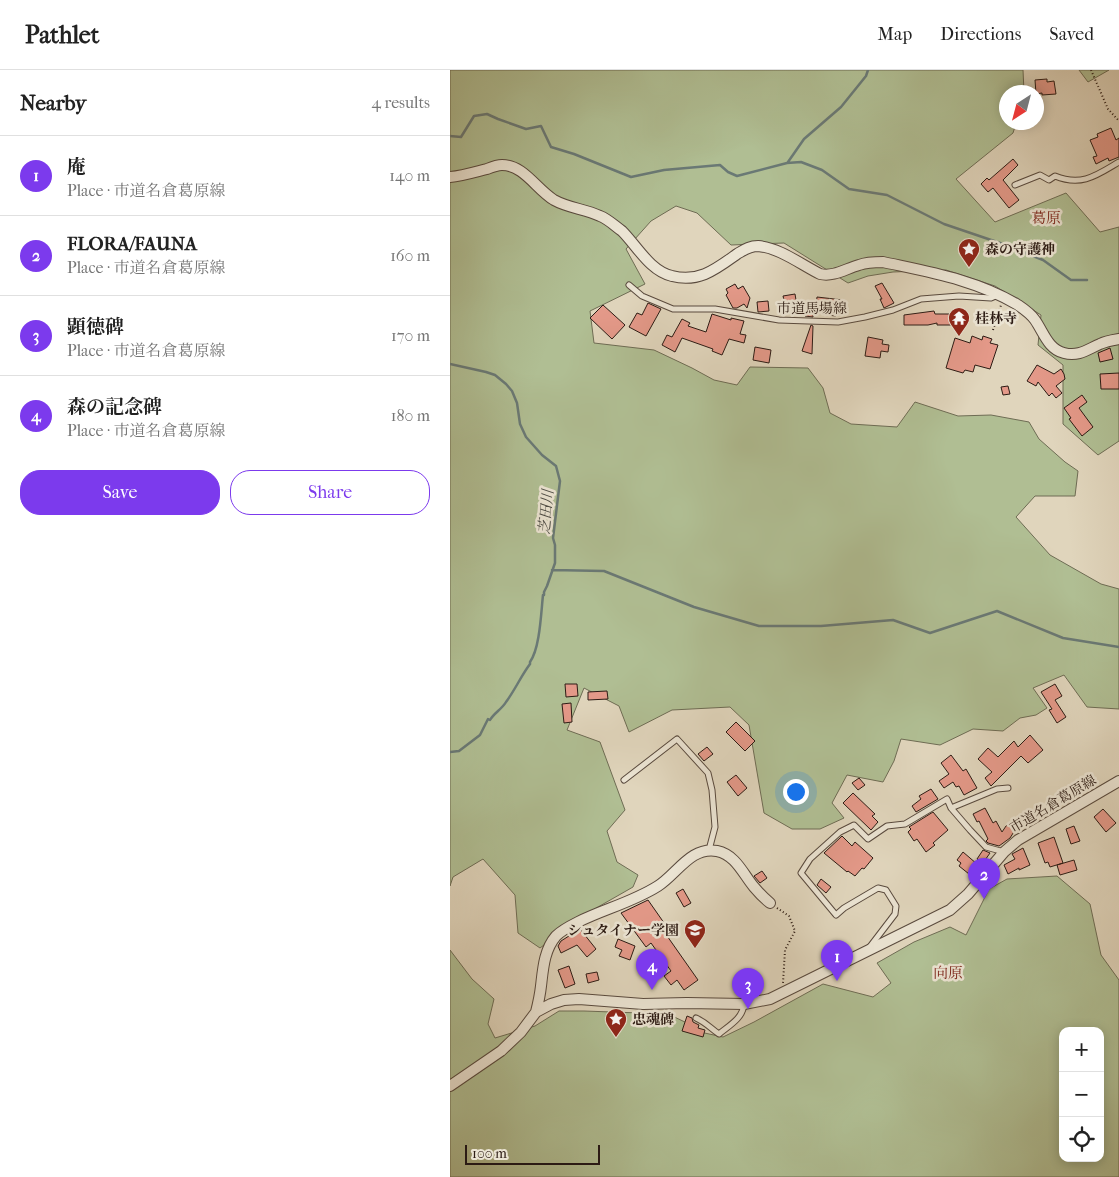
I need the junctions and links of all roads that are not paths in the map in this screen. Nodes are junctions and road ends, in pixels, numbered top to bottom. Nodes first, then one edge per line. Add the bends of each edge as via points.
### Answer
1 (1119, 162) edge
2 (450, 177) edge
3 (1015, 185) dead end
4 (629, 285) dead end
5 (1001, 296) junction
6 (1119, 339) edge
7 (624, 780) dead end
8 (1119, 781) edge
9 (1008, 788) dead end
10 (951, 808) junction
11 (709, 850) junction
12 (1004, 852) junction
13 (770, 903) road end
14 (866, 952) junction
15 (744, 1004) junction
16 (536, 1012) junction
17 (696, 1018) dead end
18 (450, 1086) edge

1 - 3 lane via 1082,181 1055,176 1048,180 1040,175
2 - 5 street via 500,165 516,168 555,200 608,220 654,266 670,276 698,277 745,248 756,246 778,251 820,274 837,274 865,263 883,262 968,282
4 - 5 lane, 市道馬場線 via 642,296 673,309 715,309 779,320 828,322 893,310 921,299
5 - 6 street via 1034,319 1048,343 1062,353 1082,353
7 - 11 lane via 677,738 708,773 716,827
8 - 12 street, 市道名倉葛原線 via 1018,840
9 - 10 lane via 997,789
10 - 12 lane via 986,847
10 - 14 lane via 946,799 905,824 888,826 868,838 854,825 840,832 810,859 801,873 836,915 878,888 886,890 896,906 895,914
11 - 13 street via 723,852 735,861
11 - 16 street via 696,854 667,879 628,902 563,930 547,950
12 - 14 street, 市道名倉葛原線 via 950,910
14 - 15 street, 市道名倉葛原線 via 782,993
15 - 16 street, 市道名倉葛原線 via 643,1004 579,999 551,1004
15 - 17 lane via 740,1017 719,1034
16 - 18 street, 市道名倉葛原線 via 501,1051

